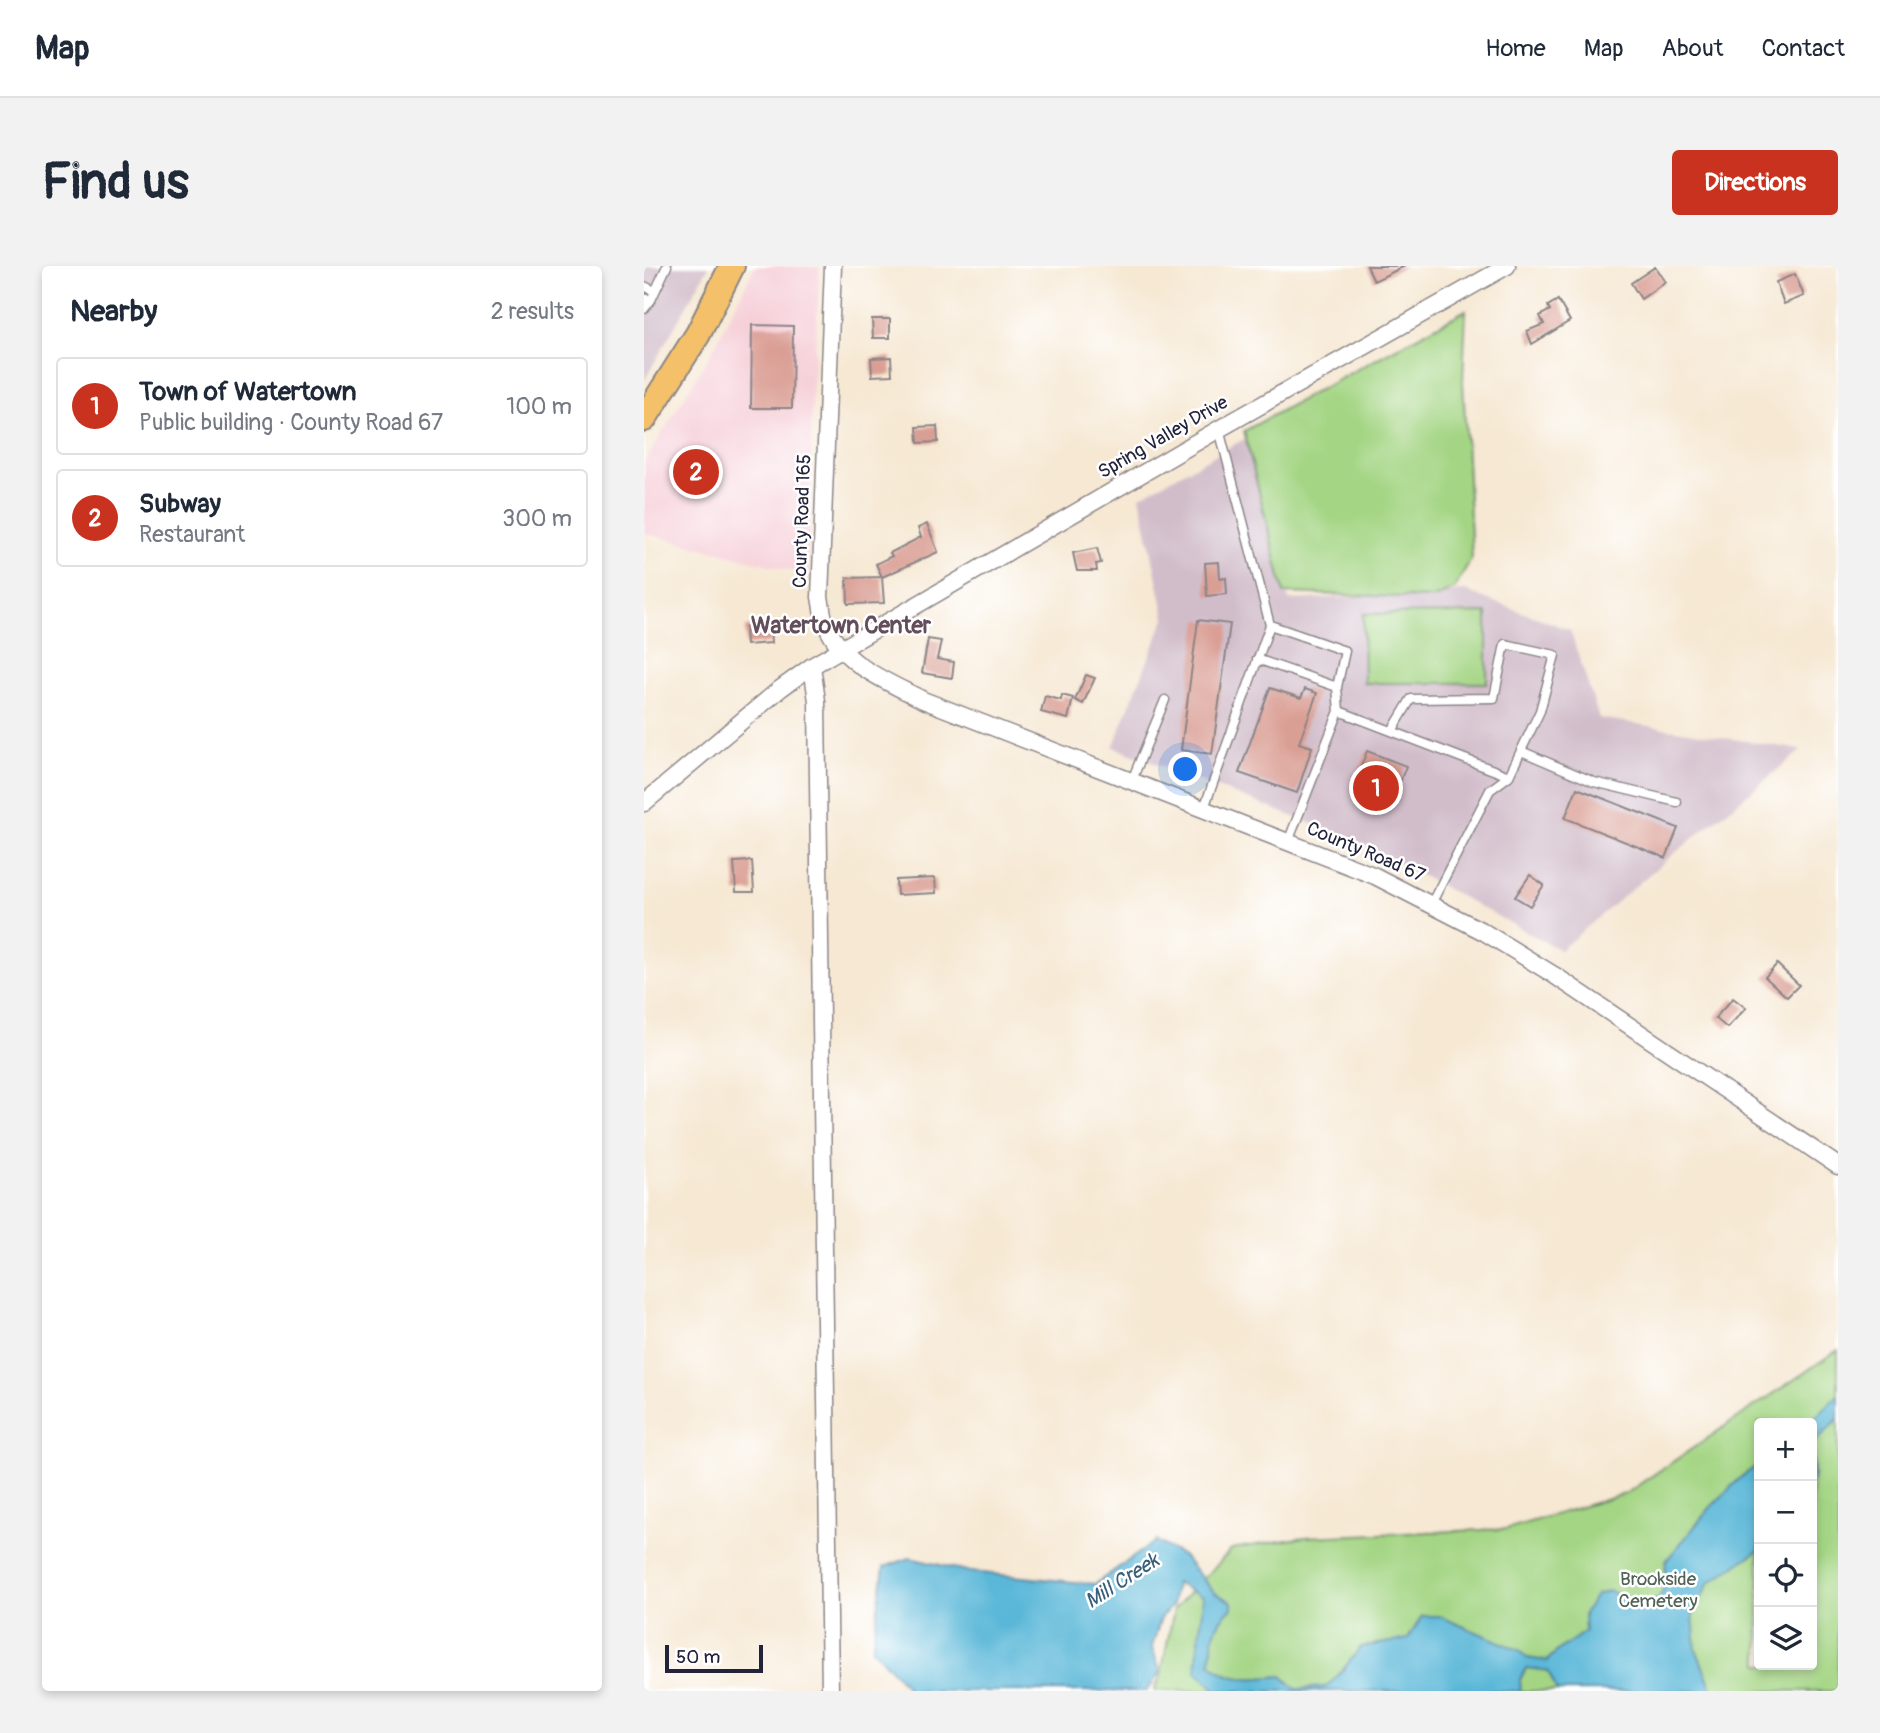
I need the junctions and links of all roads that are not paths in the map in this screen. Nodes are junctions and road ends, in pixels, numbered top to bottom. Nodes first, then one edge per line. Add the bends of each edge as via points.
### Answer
1 (667, 266) edge
2 (733, 266) edge
3 (834, 266) edge
4 (1507, 266) edge
5 (644, 286) edge
6 (655, 291) junction
7 (647, 299) edge
8 (644, 309) edge
9 (646, 412) edge
10 (1219, 429) junction
11 (1270, 625) junction
12 (841, 648) junction
13 (1257, 659) junction
14 (812, 666) junction
15 (1337, 687) junction
16 (1165, 701) dead end
17 (1339, 711) junction
18 (1392, 731) junction
19 (1521, 751) junction
20 (1509, 776) junction
21 (1132, 780) junction
22 (1677, 802) dead end
23 (644, 803) edge
24 (1204, 808) junction
25 (1288, 842) junction
26 (1432, 904) junction
27 (1838, 1166) edge
28 (830, 1691) edge

1 - 6 lane
2 - 9 main road via 698,334
3 - 12 street, County Road 165 via 820,597 826,625
4 - 10 street, Spring Valley Drive
5 - 6 lane
6 - 7 lane
7 - 8 lane
10 - 11 lane
10 - 12 street, Spring Valley Drive
11 - 13 lane
11 - 15 lane via 1345,651
12 - 14 street
12 - 21 street, County Road 67 via 862,668 923,699
13 - 15 lane
13 - 24 lane
14 - 23 street
14 - 28 street via 817,701
15 - 17 lane
16 - 21 lane
17 - 18 lane
17 - 25 lane
18 - 19 lane via 1411,699 1494,698 1505,644 1555,655 1540,711
18 - 20 lane
19 - 20 lane
19 - 22 lane via 1594,782
20 - 26 lane via 1490,790
21 - 24 street, County Road 67
24 - 25 street, County Road 67
25 - 26 street, County Road 67
26 - 27 street, County Road 67 via 1554,975

